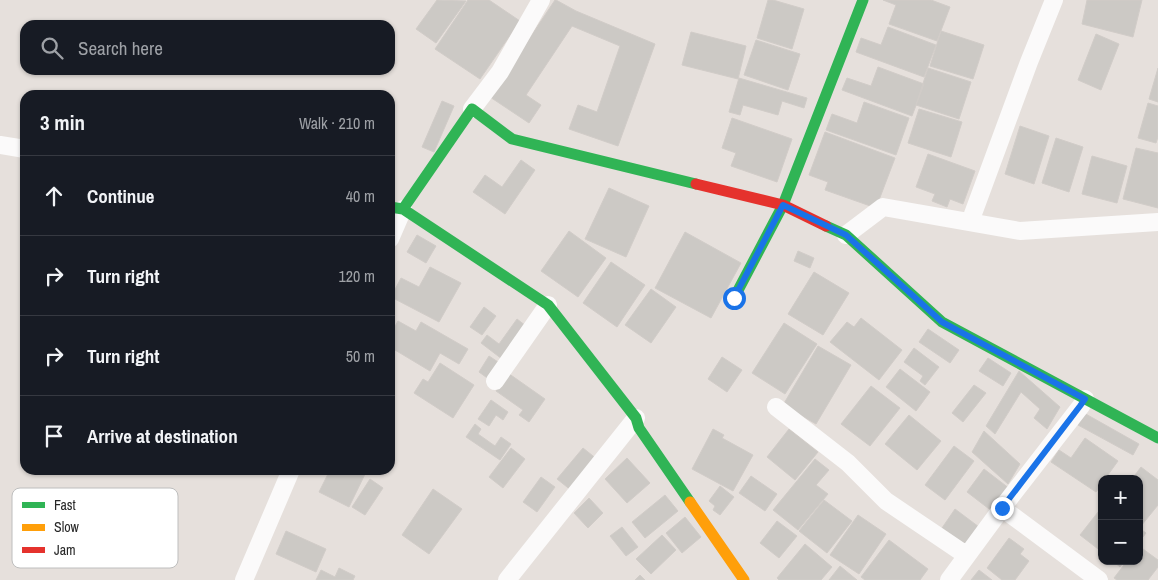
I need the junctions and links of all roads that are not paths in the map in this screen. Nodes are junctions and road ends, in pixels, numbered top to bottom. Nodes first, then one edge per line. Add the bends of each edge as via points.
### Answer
1 (541, 0) edge
2 (862, 0) edge
3 (1054, 0) edge
4 (472, 109) junction
5 (0, 146) edge
6 (20, 148) edge
7 (783, 205) junction
8 (396, 208) edge
9 (970, 222) junction
10 (1158, 222) edge
11 (846, 235) junction
12 (734, 298) dead end
13 (548, 305) junction
14 (495, 381) dead end
15 (1085, 399) junction
16 (776, 407) dead end
17 (636, 418) junction
18 (1158, 438) edge
19 (289, 475) edge
20 (1002, 508) junction
21 (966, 556) junction
22 (244, 580) edge
23 (507, 580) edge
24 (744, 580) edge
25 (949, 580) edge
26 (1099, 580) edge

1 - 4 street via 500,72
2 - 7 street
3 - 9 street
4 - 7 street via 512,139
4 - 8 street
5 - 6 street
7 - 11 street
7 - 12 street
8 - 13 street
9 - 10 street via 1020,231
9 - 11 street via 883,207
11 - 15 street via 942,322
13 - 14 street
13 - 17 street
15 - 18 street
15 - 20 street
16 - 21 street via 848,463 886,500
17 - 23 street
17 - 24 street via 639,428
19 - 22 street
20 - 21 street
20 - 26 street
21 - 25 street

